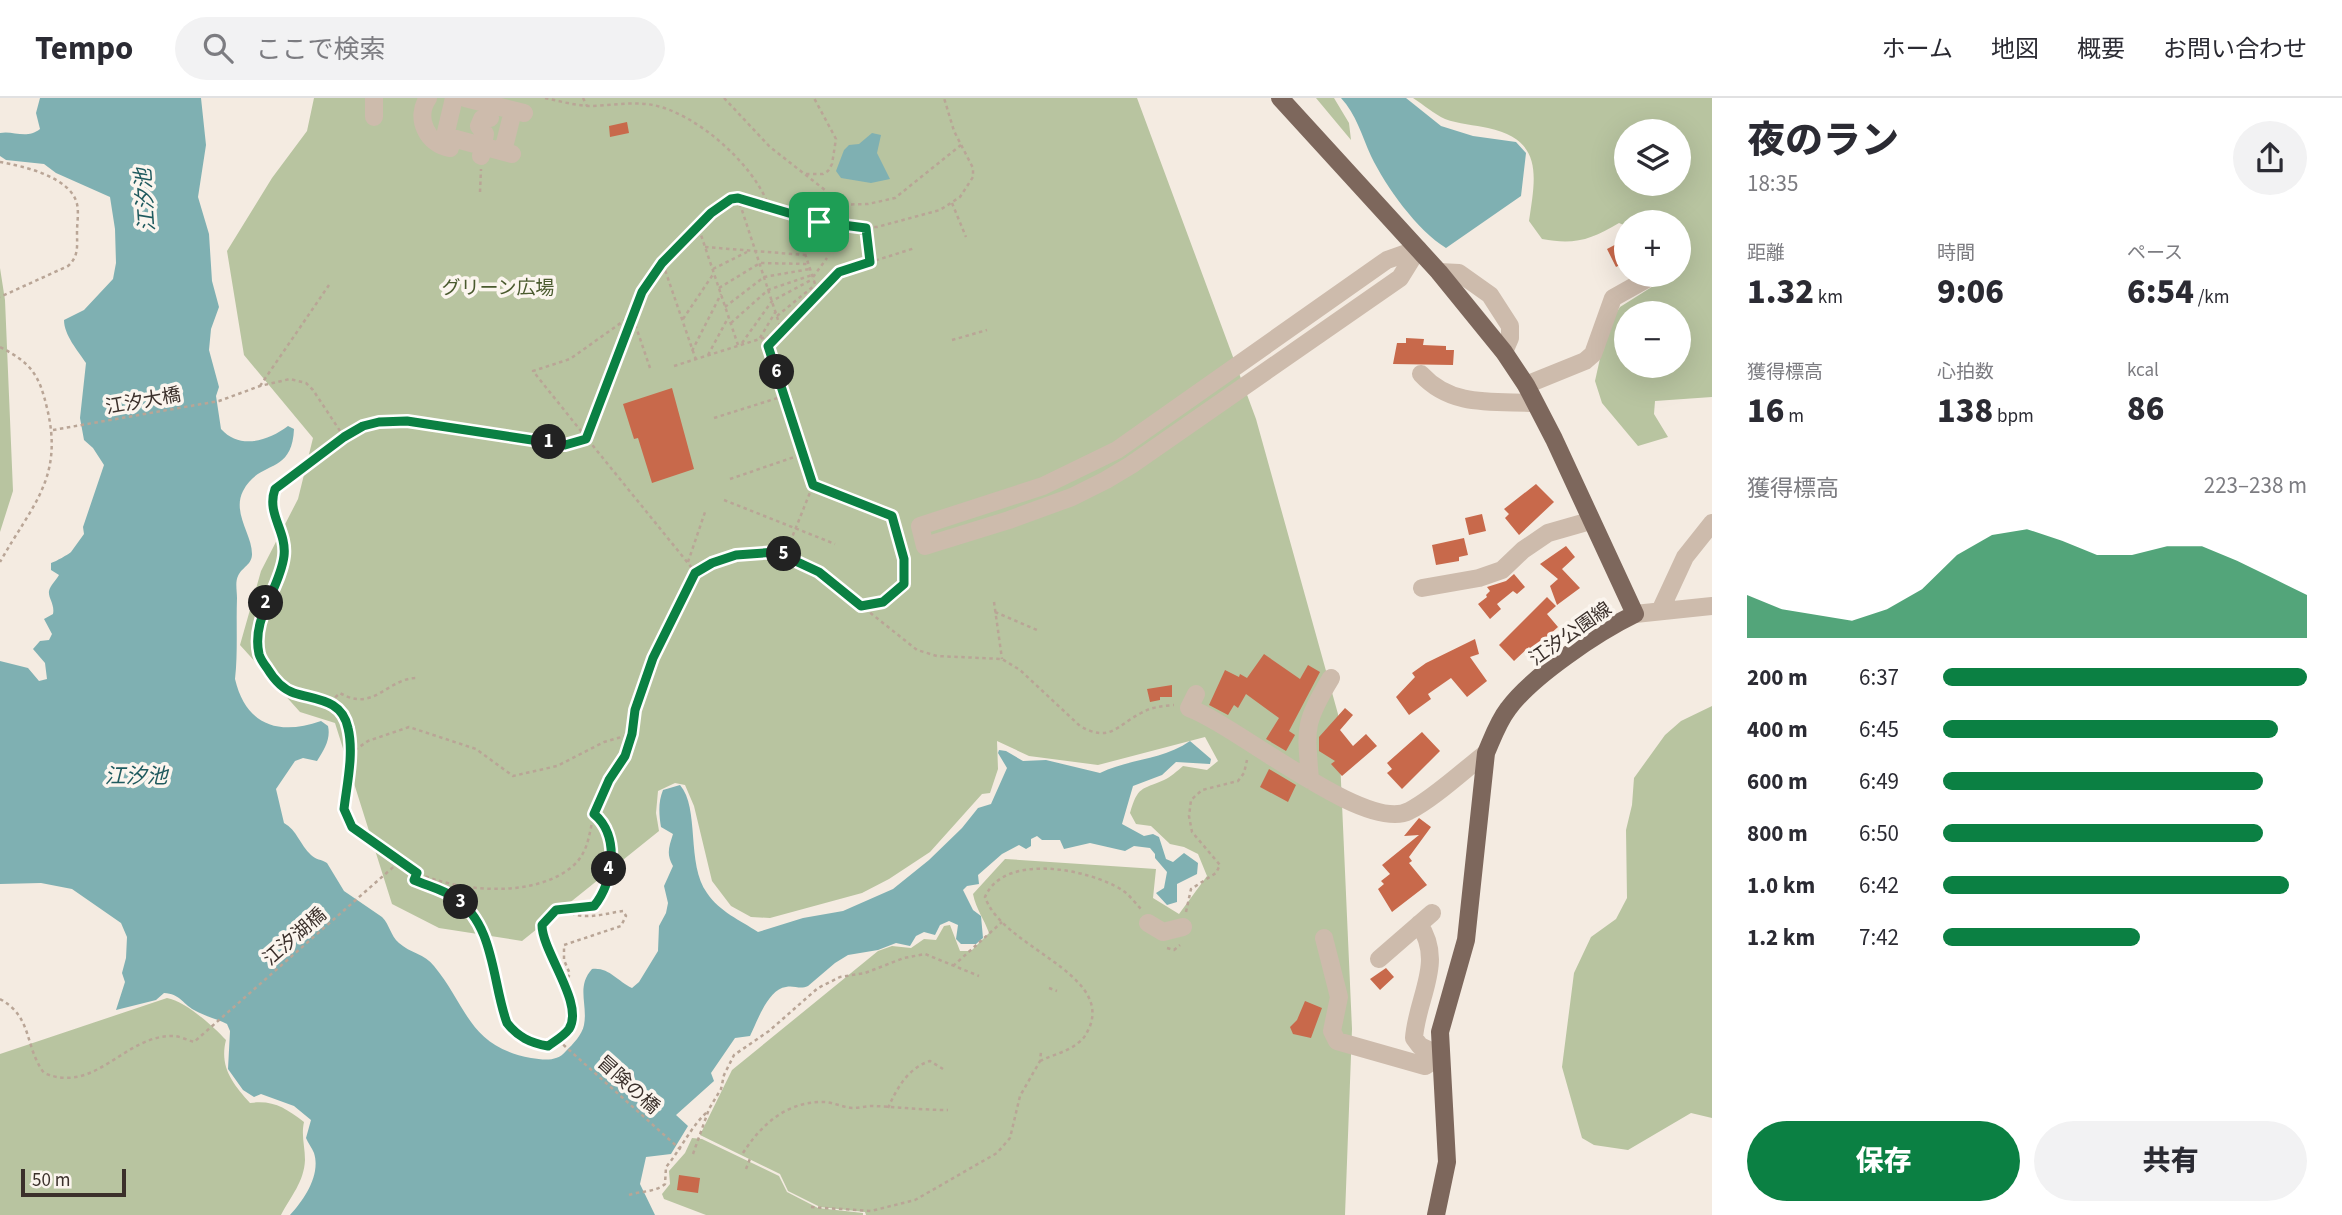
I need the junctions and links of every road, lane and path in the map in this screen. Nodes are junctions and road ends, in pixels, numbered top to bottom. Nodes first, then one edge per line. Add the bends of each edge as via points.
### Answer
1 (374, 98) edge
2 (428, 98) edge
3 (454, 98) edge
4 (465, 98) edge
5 (545, 98) edge
6 (583, 98) edge
7 (724, 98) edge
8 (814, 98) edge
9 (944, 98) edge
10 (1280, 98) edge
11 (587, 106) junction
12 (518, 112) dead end
13 (374, 117) dead end
14 (491, 127) edge
15 (962, 144) junction
16 (450, 148) dead end
17 (508, 153) dead end
18 (0, 162) edge
19 (806, 174) junction
20 (480, 192) dead end
21 (738, 198) junction
22 (952, 203) junction
23 (768, 205) junction
24 (823, 205) junction
25 (792, 214) junction
26 (819, 222) junction
27 (698, 227) junction
28 (866, 228) junction
29 (966, 237) dead end
30 (705, 247) junction
31 (915, 248) dead end
32 (1419, 249) junction
33 (749, 251) junction
34 (756, 251) junction
35 (805, 255) junction
36 (827, 258) dead end
37 (870, 262) junction
38 (662, 263) junction
39 (760, 263) junction
40 (808, 264) junction
41 (810, 269) junction
42 (713, 271) junction
43 (764, 276) junction
44 (813, 277) junction
45 (329, 285) dead end
46 (815, 285) junction
47 (1633, 287) edge
48 (719, 288) junction
49 (768, 289) junction
50 (818, 293) junction
51 (721, 294) junction
52 (0, 297) edge
53 (772, 302) junction
54 (725, 307) junction
55 (776, 313) junction
56 (632, 316) junction
57 (729, 317) junction
58 (683, 319) junction
59 (731, 323) junction
60 (987, 330) dead end
61 (782, 332) junction
62 (760, 338) junction
63 (952, 340) dead end
64 (740, 344) junction
65 (0, 347) edge
66 (692, 351) junction
67 (708, 355) junction
68 (695, 360) junction
69 (674, 366) dead end
70 (650, 368) dead end
71 (1421, 374) dead end
72 (1526, 385) junction
73 (260, 386) junction
74 (784, 396) junction
75 (1535, 403) junction
76 (714, 418) dead end
77 (53, 430) junction
78 (344, 437) junction
79 (586, 439) junction
80 (803, 454) junction
81 (730, 479) dead end
82 (813, 485) junction
83 (724, 500) dead end
84 (705, 512) dead end
85 (1590, 521) junction
86 (1712, 523) edge
87 (794, 528) junction
88 (835, 544) dead end
89 (785, 555) junction
90 (0, 562) edge
91 (687, 563) junction
92 (695, 573) junction
93 (1462, 581) junction
94 (1422, 588) dead end
95 (1472, 597) dead end
96 (994, 601) dead end
97 (861, 606) junction
98 (1712, 606) edge
99 (1660, 611) junction
100 (995, 612) junction
101 (1635, 614) junction
102 (1037, 630) dead end
103 (1002, 659) junction
104 (417, 678) dead end
105 (1331, 678) dead end
106 (1193, 701) joint
107 (330, 702) junction
108 (1315, 704) junction
109 (1322, 721) dead end
110 (632, 734) junction
111 (1244, 739) junction
112 (1486, 753) junction
113 (349, 754) junction
114 (1310, 780) junction
115 (594, 814) junction
116 (399, 862) junction
117 (417, 873) junction
118 (565, 909) junction
119 (1002, 922) junction
120 (1148, 923) joint
121 (1184, 927) junction
122 (1324, 938) dead end
123 (1163, 947) dead end
124 (1379, 960) dead end
125 (952, 966) junction
126 (979, 976) dead end
127 (564, 984) junction
128 (1049, 988) dead end
129 (1057, 991) dead end
130 (0, 999) edge
131 (558, 1040) junction
132 (1041, 1052) dead end
133 (1441, 1056) junction
134 (1040, 1062) junction
135 (943, 1069) dead end
136 (888, 1108) junction
137 (709, 1109) junction
138 (948, 1110) dead end
139 (681, 1150) junction
140 (743, 1153) dead end
141 (685, 1154) dead end
142 (693, 1154) dead end
143 (751, 1156) dead end
144 (746, 1169) dead end
145 (629, 1195) dead end
146 (811, 1207) dead end
147 (1436, 1215) edge

1 - 13 street
2 - 16 street via 422,122 432,140
3 - 14 street via 445,136
4 - 14 street
5 - 11 path
6 - 11 path
7 - 19 path via 770,147
8 - 19 path via 836,146 828,171
9 - 15 path
10 - 32 main road, 江汐公園線
11 - 23 path via 650,104 674,111 722,144 752,173
12 - 14 street
14 - 17 street
14 - 20 path
15 - 22 path via 973,177
15 - 24 path via 895,198
18 - 52 path via 32,169 65,186 77,205 78,250 68,266
19 - 24 path via 825,190
21 - 23 path
21 - 27 path via 720,205
21 - 34 path
22 - 28 path
22 - 29 path
23 - 25 path
24 - 26 path
25 - 26 path
25 - 35 path
26 - 28 path
27 - 30 path
27 - 38 path
28 - 37 path
30 - 33 path
30 - 42 path
31 - 37 path
32 - 32 street via 1400,278 1131,465 1072,497 925,546 920,526 1042,486 1117,450 1387,260
32 - 72 main road, 江汐公園線
33 - 34 path
33 - 42 path
34 - 35 path
34 - 39 path
35 - 40 path
36 - 44 path
37 - 50 path via 839,272
38 - 56 path
38 - 58 path
39 - 40 path
39 - 43 path
39 - 48 path
40 - 41 path
41 - 43 path
41 - 44 path
42 - 48 path
42 - 58 path
43 - 49 path
43 - 54 path
44 - 46 path
44 - 49 path
44 - 53 path
45 - 73 path
46 - 50 path
46 - 55 path
47 - 72 street via 1613,298 1593,354
48 - 51 path
49 - 53 path
49 - 59 path
50 - 61 path
51 - 54 path
51 - 66 path
53 - 55 path
53 - 64 path
54 - 57 path
55 - 61 path
55 - 62 path
56 - 70 path
56 - 79 path
56 - 79 path via 570,359 533,371
57 - 59 path
57 - 67 path
58 - 66 path
59 - 64 path
60 - 63 path
61 - 62 path
61 - 74 path via 768,346
62 - 64 path
64 - 67 path
65 - 77 path via 34,371
66 - 68 path
67 - 68 path
68 - 69 path
71 - 75 street via 1462,399
72 - 75 main road, 江汐公園線
73 - 77 path, 江汐大橋 via 219,401
73 - 78 path, 江汐大橋 via 290,379 306,383
74 - 76 path
74 - 80 path
75 - 85 main road, 江汐公園線
77 - 90 path via 45,485
78 - 79 path via 363,426 407,421 565,445
78 - 107 path via 275,489 271,501 284,558 259,628 259,654 281,686
79 - 91 path
80 - 81 path
80 - 82 path
82 - 87 path
82 - 97 path via 892,516 904,559 904,584 883,602
83 - 87 path
84 - 91 path
85 - 93 street via 1548,533 1502,570
85 - 101 main road, 江汐公園線
86 - 99 street via 1685,557
87 - 88 path
87 - 89 path
89 - 92 path via 736,555
89 - 97 path via 819,572
91 - 92 path
92 - 110 path via 653,658 635,710
93 - 94 street
93 - 95 street
96 - 100 path
97 - 103 path via 924,653
98 - 99 street
99 - 101 street
100 - 102 path
100 - 103 path
101 - 112 main road, 江汐公園線 via 1574,651 1531,686 1510,706
103 - 106 path via 1091,732 1114,732 1141,712
104 - 107 path via 405,678 369,698 351,700 340,693
105 - 108 street
106 - 111 street
107 - 113 path via 348,725
108 - 109 street via 1324,712
108 - 114 street via 1306,732
110 - 113 path via 604,742 557,766 513,776 476,749 410,727 368,741
110 - 115 path
111 - 114 street
111 - 121 path via 1247,760 1238,781 1202,790 1191,800 1192,832 1220,865 1216,873 1191,889
112 - 114 street via 1408,813 1386,816
112 - 133 main road, 江汐公園線 via 1466,940 1440,1032
113 - 116 path via 346,818
115 - 117 path via 589,841 574,864 538,882 505,889 473,888
115 - 118 path via 611,844 603,896 594,906
116 - 117 path
116 - 130 path, 江汐湖橋 via 194,1042 174,1036 157,1039 87,1074 64,1080 44,1073 26,1024
117 - 131 path via 414,880 457,898 481,928 501,1008 515,1034 548,1046
118 - 127 path via 556,910 542,925
118 - 127 path via 575,915 623,911 626,916 621,926 564,945 570,974
119 - 120 path via 985,897 989,887 1015,870 1037,868 1065,871 1122,890
119 - 125 path
119 - 134 path via 1064,969 1091,999 1094,1013 1081,1041
120 - 121 street via 1163,932
121 - 123 path via 1180,946 1174,950
122 - 133 street via 1339,997 1332,1031 1337,1041 1425,1066
124 - 133 street via 1426,918 1432,953 1414,1038
125 - 126 path
125 - 137 path via 925,954 915,955 818,988 734,1055
127 - 131 path via 571,1024
128 - 129 path
131 - 139 path, 冒険の橋
132 - 134 path
133 - 147 main road, 江汐公園線 via 1447,1162
134 - 146 path via 1020,1097 1010,1138 997,1153 915,1200 871,1211
135 - 136 path via 930,1062 921,1064 901,1083
136 - 138 path
136 - 140 path via 822,1101 792,1108 763,1125
137 - 139 path
137 - 142 path
139 - 141 path, 冒険の橋
139 - 145 path via 666,1167 665,1184
143 - 144 path

